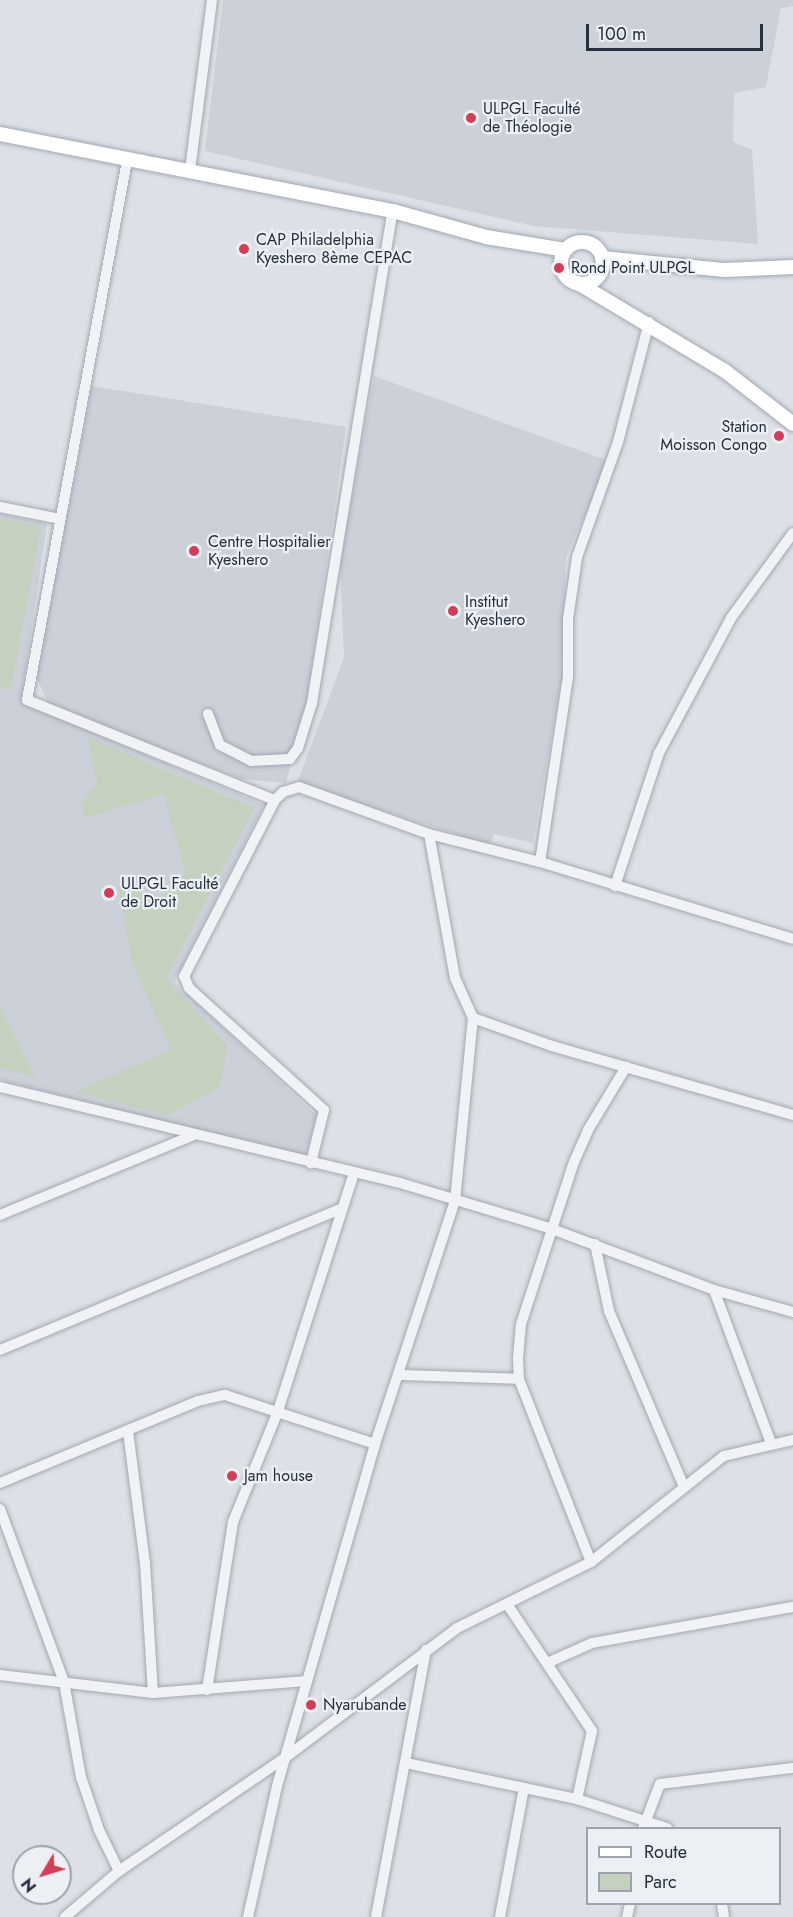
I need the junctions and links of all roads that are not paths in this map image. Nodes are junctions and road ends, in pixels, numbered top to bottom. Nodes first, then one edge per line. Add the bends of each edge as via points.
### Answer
1 (212, 0) edge
2 (0, 134) edge
3 (127, 161) junction
4 (190, 170) junction
5 (393, 211) junction
6 (565, 250) junction
7 (602, 258) junction
8 (793, 267) edge
9 (578, 283) junction
10 (649, 322) junction
11 (793, 424) edge
12 (0, 507) edge
13 (60, 519) junction
14 (793, 534) edge
15 (208, 714) dead end
16 (275, 800) junction
17 (429, 834) junction
18 (540, 862) junction
19 (615, 886) junction
20 (793, 939) edge
21 (473, 1018) junction
22 (626, 1067) junction
23 (0, 1087) edge
24 (793, 1115) edge
25 (194, 1135) junction
26 (311, 1163) junction
27 (354, 1173) junction
28 (455, 1201) junction
29 (342, 1208) junction
30 (0, 1215) edge
31 (552, 1229) junction
32 (595, 1244) junction
33 (714, 1290) junction
34 (793, 1312) edge
35 (0, 1350) edge
36 (400, 1376) junction
37 (519, 1379) junction
38 (278, 1411) junction
39 (128, 1431) junction
40 (793, 1440) edge
41 (771, 1443) junction
42 (375, 1444) junction
43 (0, 1484) edge
44 (684, 1487) junction
45 (0, 1509) edge
46 (591, 1562) junction
47 (507, 1604) junction
48 (793, 1607) edge
49 (426, 1650) junction
50 (547, 1663) junction
51 (0, 1675) edge
52 (307, 1681) junction
53 (64, 1682) junction
54 (207, 1690) junction
55 (153, 1693) junction
56 (286, 1757) junction
57 (406, 1763) junction
58 (793, 1768) edge
59 (524, 1788) junction
60 (577, 1799) junction
61 (643, 1826) edge
62 (119, 1871) junction
63 (65, 1917) edge
64 (248, 1917) edge
65 (376, 1917) edge
66 (500, 1917) edge

1 - 4 street
2 - 3 main road
3 - 4 main road
3 - 13 street
4 - 5 main road
5 - 6 main road via 486,237
5 - 15 street via 312,703 298,748 290,759 251,761 220,745
6 - 7 main road via 574,243 586,242 597,248
6 - 9 main road via 561,261 564,273
7 - 8 main road via 725,270
7 - 9 main road via 601,270 594,279
9 - 10 main road
10 - 11 main road via 725,371
10 - 18 street via 618,442 577,557 568,619 568,676
12 - 13 street
13 - 16 street via 27,700
14 - 19 street via 731,618 659,753
16 - 17 street via 283,792 299,787
16 - 26 street via 184,976 189,988 324,1110
17 - 18 street
17 - 21 street via 455,978
18 - 19 street
19 - 20 street
21 - 22 street
21 - 28 street
22 - 24 street
22 - 31 street via 580,1146
23 - 25 street
25 - 26 street
25 - 30 street
26 - 27 street
27 - 28 street
27 - 29 street
28 - 31 street
28 - 36 street
29 - 35 street
29 - 38 street
31 - 32 street
31 - 37 street via 521,1324
32 - 33 street
32 - 44 street via 609,1311
33 - 34 street
33 - 41 street
36 - 37 street
36 - 42 street
37 - 46 street
38 - 39 street via 225,1395 198,1401
38 - 42 street
38 - 54 street via 233,1522
39 - 43 street
39 - 55 street via 146,1563
40 - 41 street
41 - 44 street via 724,1456
42 - 52 street
44 - 46 street
45 - 53 street
46 - 47 street
47 - 49 street via 457,1628
47 - 50 street
48 - 50 street via 592,1643
49 - 56 street
49 - 57 street
50 - 60 street via 592,1731
51 - 53 street
52 - 54 street
52 - 56 street
53 - 55 street
53 - 62 street via 81,1777 99,1830
54 - 55 street
56 - 62 street
56 - 64 street
57 - 59 street
57 - 65 street
58 - 61 street via 660,1784
59 - 60 street
59 - 66 street
60 - 61 street
62 - 63 street

